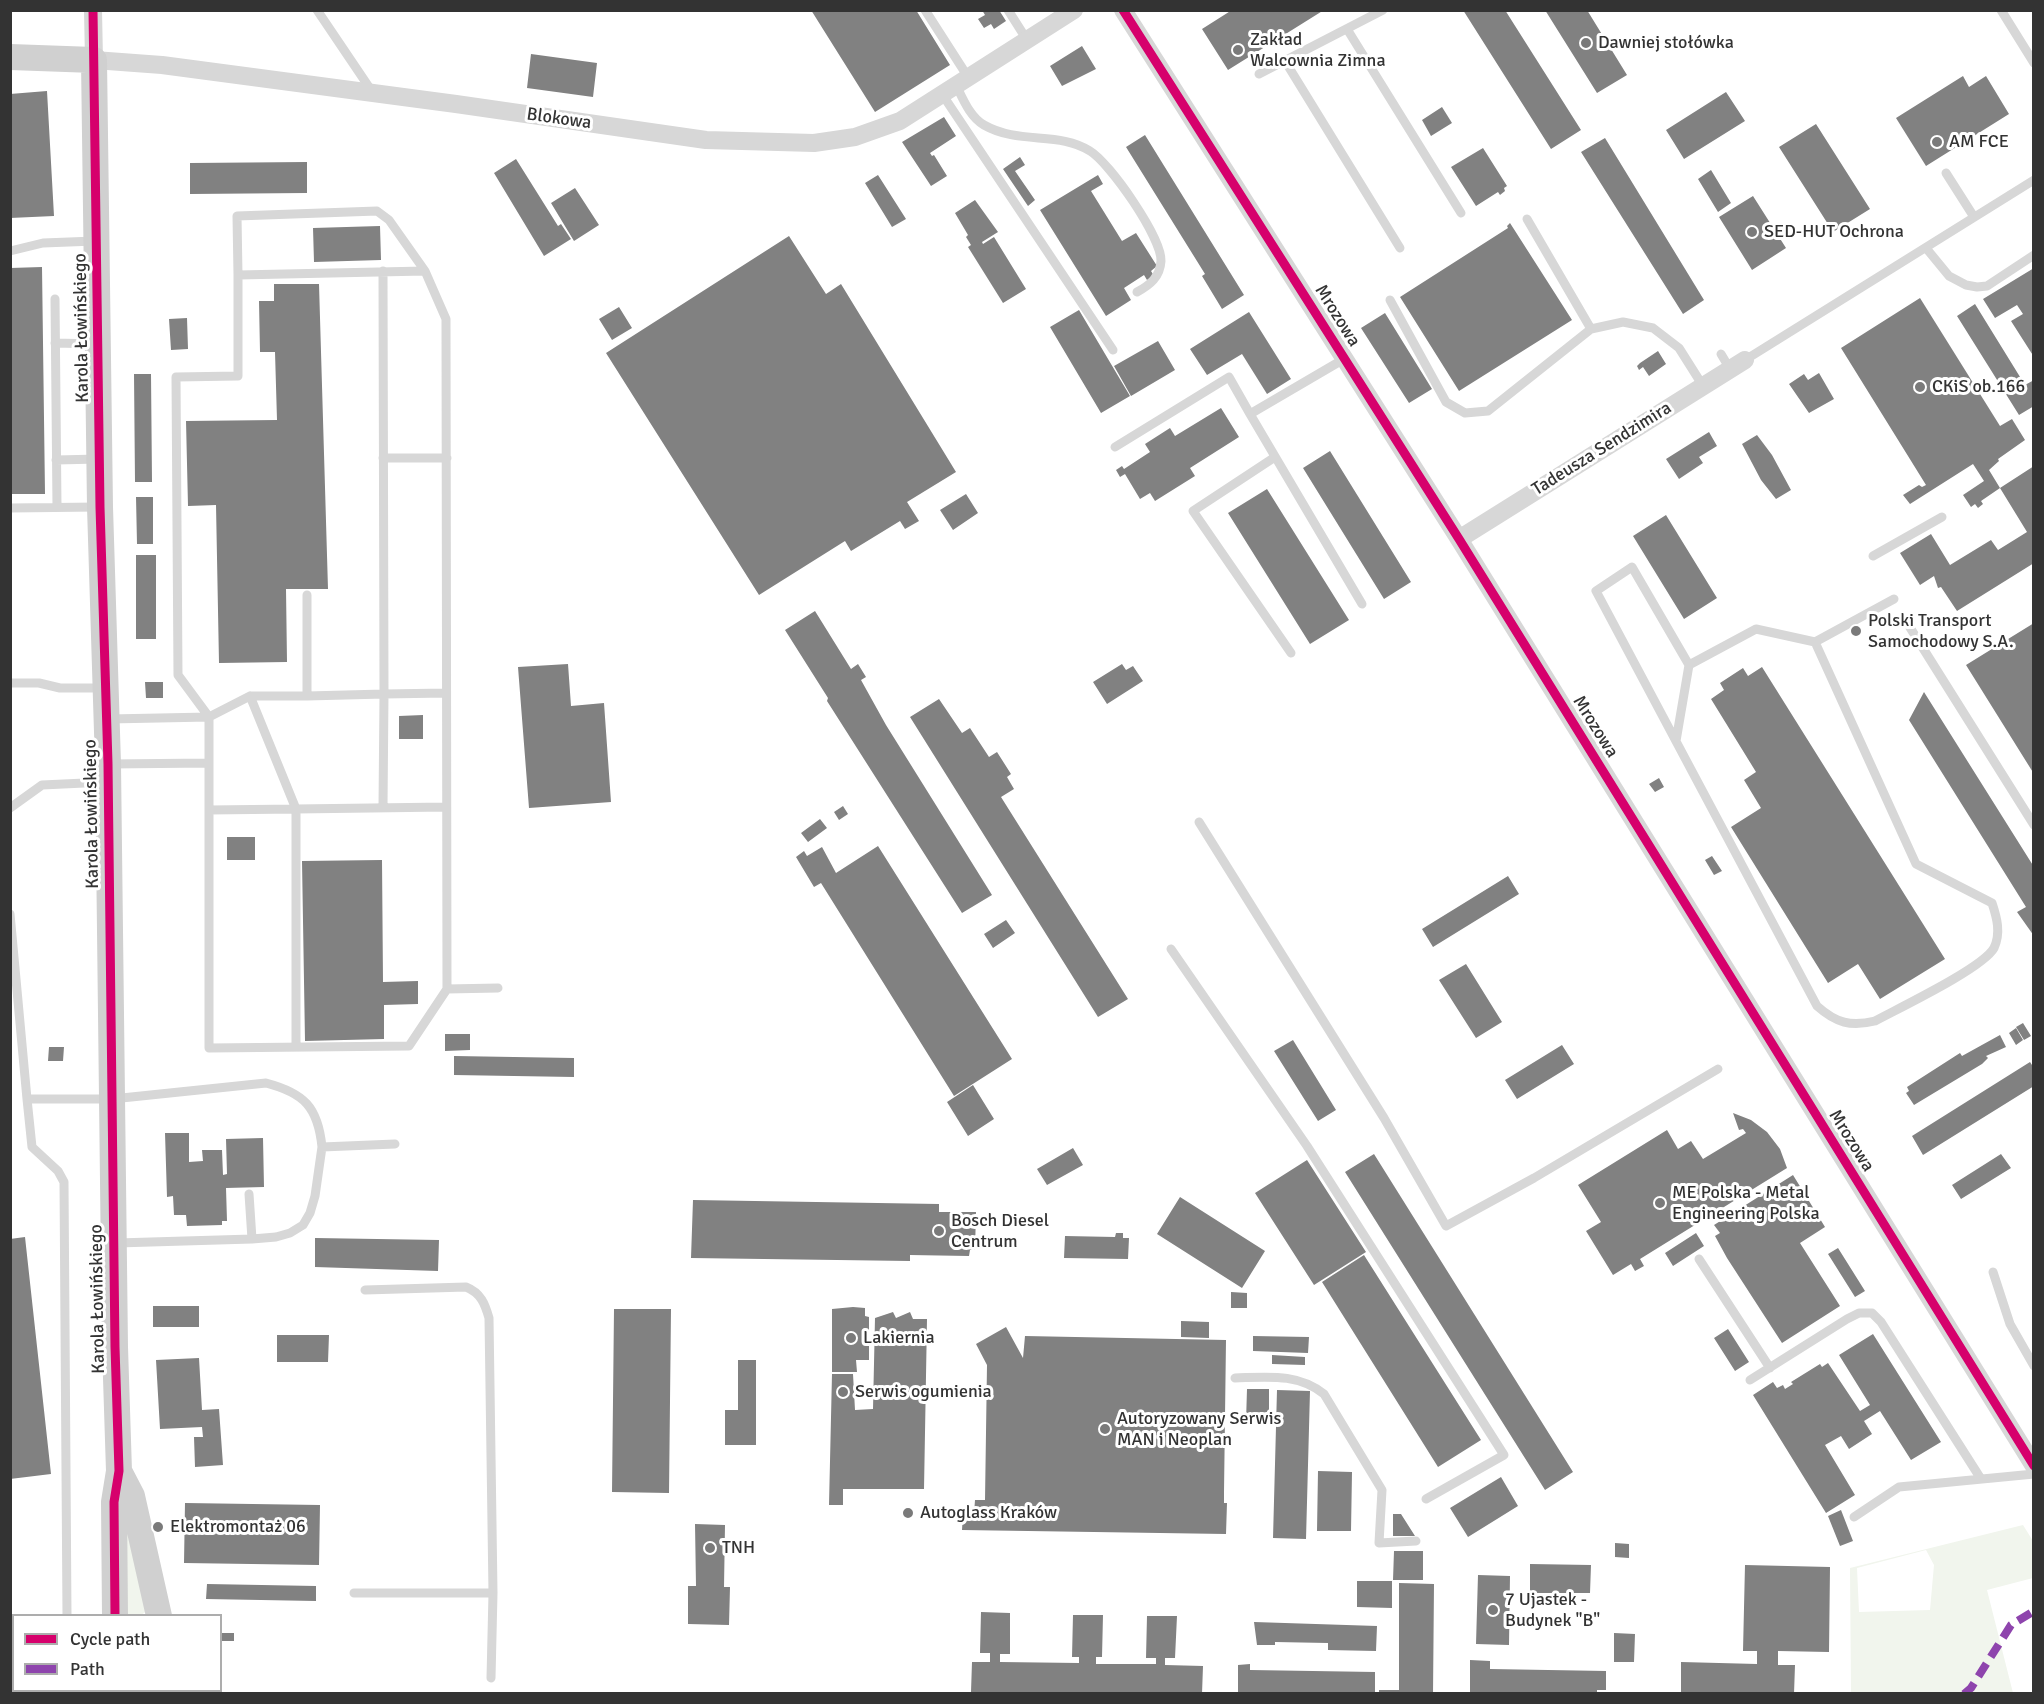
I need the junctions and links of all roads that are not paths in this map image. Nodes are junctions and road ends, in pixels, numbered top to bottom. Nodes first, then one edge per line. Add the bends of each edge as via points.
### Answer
1 (93, 10) edge
2 (317, 10) edge
3 (925, 10) edge
4 (1008, 10) edge
5 (1074, 10) edge
6 (1123, 10) edge
7 (1383, 10) edge
8 (2001, 10) edge
9 (1347, 29) junction
10 (1027, 40) junction
11 (10, 57) edge
12 (94, 60) junction
13 (1285, 61) junction
14 (2034, 63) edge
15 (1259, 74) dead end
16 (955, 85) junction
17 (373, 93) junction
18 (1946, 173) dead end
19 (2034, 180) edge
20 (1461, 213) dead end
21 (1974, 217) junction
22 (1527, 219) dead end
23 (98, 241) junction
24 (1400, 248) dead end
25 (1926, 248) junction
26 (10, 251) edge
27 (2034, 255) edge
28 (383, 271) junction
29 (425, 271) junction
30 (238, 275) junction
31 (1137, 292) dead end
32 (55, 299) dead end
33 (1390, 300) dead end
34 (1591, 329) junction
35 (55, 343) junction
36 (99, 344) junction
37 (1113, 350) dead end
38 (1344, 359) junction
39 (1732, 361) joint
40 (1703, 386) junction
41 (1250, 414) junction
42 (1115, 447) dead end
43 (1275, 457) junction
44 (383, 458) junction
45 (447, 458) junction
46 (56, 459) junction
47 (100, 459) junction
48 (10, 507) edge
49 (57, 507) junction
50 (100, 507) junction
51 (1942, 517) dead end
52 (1459, 539) junction
53 (1872, 556) dead end
54 (307, 596) dead end
55 (1894, 599) dead end
56 (1362, 604) dead end
57 (1904, 618) dead end
58 (1815, 642) junction
59 (1291, 653) dead end
60 (1689, 664) junction
61 (10, 683) edge
62 (105, 688) junction
63 (446, 693) junction
64 (384, 694) junction
65 (250, 696) junction
66 (307, 696) junction
67 (209, 717) junction
68 (106, 719) junction
69 (1676, 741) junction
70 (209, 763) junction
71 (108, 773) junction
72 (383, 807) junction
73 (446, 807) junction
74 (10, 808) edge
75 (296, 809) junction
76 (209, 810) junction
77 (1199, 822) dead end
78 (2034, 825) edge
79 (10, 914) edge
80 (1171, 949) dead end
81 (498, 988) dead end
82 (447, 989) junction
83 (296, 1047) junction
84 (1718, 1069) dead end
85 (112, 1099) junction
86 (27, 1100) junction
87 (395, 1144) dead end
88 (322, 1147) junction
89 (249, 1194) dead end
90 (252, 1239) junction
91 (114, 1243) junction
92 (1698, 1259) dead end
93 (1994, 1272) dead end
94 (365, 1290) dead end
95 (2034, 1366) edge
96 (1770, 1368) junction
97 (1235, 1378) dead end
98 (1749, 1380) dead end
99 (2034, 1466) edge
100 (119, 1471) junction
101 (2034, 1473) edge
102 (1981, 1479) junction
103 (1426, 1500) dead end
104 (1854, 1517) dead end
105 (1416, 1541) dead end
106 (354, 1593) dead end
107 (493, 1593) junction
108 (67, 1614) edge
109 (115, 1614) edge
110 (159, 1614) edge
111 (491, 1678) dead end

1 - 12 street, Karola Łowińskiego
2 - 17 lane
3 - 16 lane
4 - 10 lane
5 - 10 street, Blokowa
6 - 38 street, Mrozowa
7 - 9 lane
8 - 14 lane
9 - 13 lane
9 - 20 lane
10 - 16 street, Blokowa
11 - 12 street, Blokowa
12 - 17 street, Blokowa via 162,65
12 - 23 street, Karola Łowińskiego
13 - 15 lane
13 - 24 lane
16 - 17 street, Blokowa via 879,130 814,143 706,140
16 - 31 lane via 966,107 982,125 1008,136 1061,139 1090,150 1113,171 1159,246 1158,275
16 - 37 lane
18 - 21 lane
19 - 21 lane
21 - 25 lane
22 - 34 lane
23 - 26 lane via 43,243
23 - 36 street, Karola Łowińskiego
25 - 27 lane via 1949,276 1977,287 1987,286
25 - 39 lane
28 - 29 lane
28 - 30 lane
28 - 44 lane
29 - 30 lane via 389,220 376,211 237,216
29 - 45 lane via 446,319
30 - 67 lane via 238,376 176,377 178,675
32 - 35 lane
33 - 34 lane via 1446,402 1465,413 1488,411
34 - 40 lane via 1623,322 1653,328 1679,348
35 - 36 lane
35 - 46 lane
36 - 47 street, Karola Łowińskiego
38 - 41 lane
38 - 52 street, Mrozowa
39 - 40 street, Tadeusza Sendzimira
40 - 52 street, Tadeusza Sendzimira
41 - 42 lane via 1228,377
41 - 43 lane
43 - 56 lane
43 - 59 lane via 1193,512
44 - 45 lane
44 - 64 lane
45 - 63 lane
46 - 47 lane
46 - 49 lane
47 - 50 street, Karola Łowińskiego
48 - 49 lane
49 - 50 lane
50 - 62 street, Karola Łowińskiego
51 - 53 lane
52 - 99 street, Mrozowa
54 - 66 lane
55 - 58 lane
57 - 78 lane
58 - 60 lane via 1755,629
58 - 69 lane via 1916,864 1992,903 1998,934 1986,959 1875,1021 1859,1025 1830,1018 1817,1006
60 - 69 lane
60 - 69 lane via 1632,567 1596,591
61 - 62 lane
62 - 68 street, Karola Łowińskiego
63 - 64 lane
63 - 73 lane
64 - 66 lane
64 - 72 lane
65 - 66 lane
65 - 67 lane
65 - 75 lane
67 - 68 lane
67 - 70 lane
68 - 71 street, Karola Łowińskiego
70 - 71 lane
70 - 76 lane
71 - 74 lane via 42,785
71 - 85 street, Karola Łowińskiego
72 - 73 lane
72 - 75 lane
73 - 82 lane
75 - 76 lane
75 - 83 lane
76 - 83 lane via 209,1048
77 - 84 lane via 1384,1118 1446,1226
79 - 86 lane
80 - 103 lane via 1307,1146 1504,1455
81 - 82 lane
82 - 83 lane via 409,1046
85 - 86 lane
85 - 88 lane via 266,1083 290,1089 308,1104 319,1123
85 - 91 street, Karola Łowińskiego
86 - 108 lane via 32,1147 64,1182
87 - 88 lane
88 - 90 lane via 315,1196 303,1225 276,1237
89 - 90 lane
90 - 91 lane
91 - 100 street, Karola Łowińskiego
92 - 96 lane
93 - 95 lane via 2010,1324
94 - 107 lane via 466,1287 475,1290 486,1307
96 - 98 lane
96 - 102 lane via 1847,1319 1859,1313 1872,1313
97 - 105 lane via 1298,1379 1324,1394 1382,1490 1379,1543
100 - 109 street, Karola Łowińskiego via 114,1502
100 - 110 street, Karola Łowińskiego via 132,1496
101 - 102 lane
102 - 104 lane via 1899,1487
106 - 107 lane
107 - 111 lane

